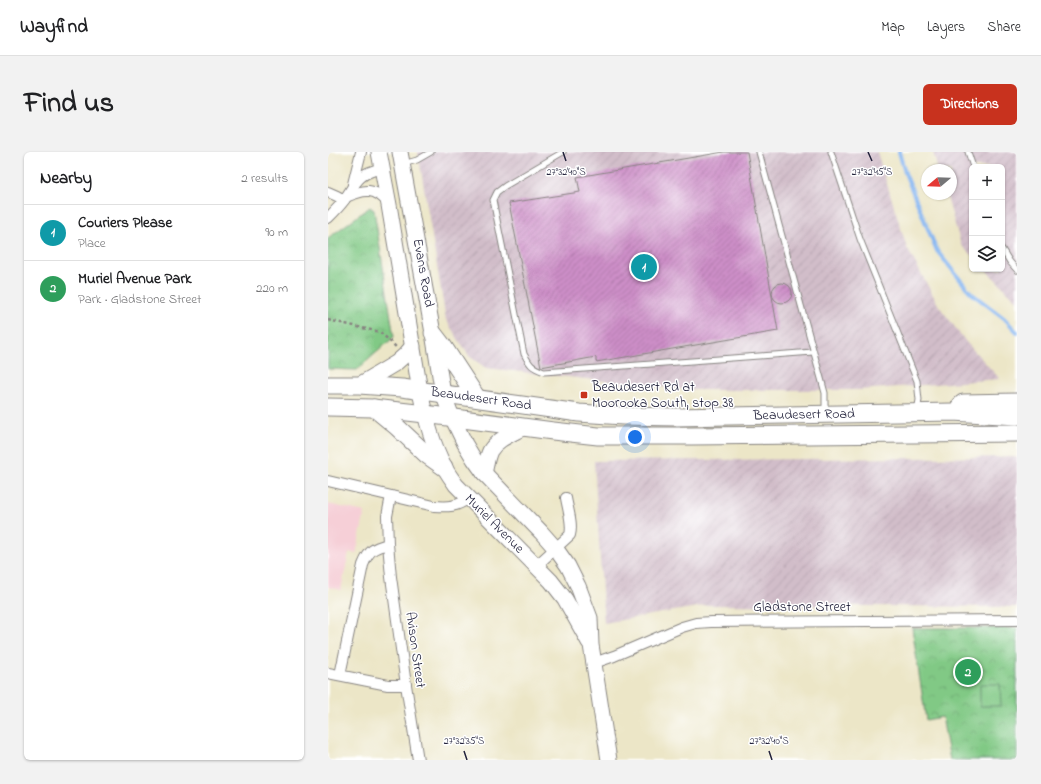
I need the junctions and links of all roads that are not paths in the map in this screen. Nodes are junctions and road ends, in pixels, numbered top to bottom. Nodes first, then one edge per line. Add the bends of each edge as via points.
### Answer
1 (361, 152) edge
2 (379, 152) edge
3 (431, 152) edge
4 (563, 152) edge
5 (759, 152) edge
6 (831, 152) edge
7 (968, 152) edge
8 (401, 158) edge
9 (972, 164) edge
10 (382, 168) junction
11 (328, 192) edge
12 (348, 195) junction
13 (389, 205) junction
14 (328, 218) edge
15 (1005, 254) edge
16 (1017, 270) edge
17 (434, 333) junction
18 (413, 346) junction
19 (814, 352) junction
20 (328, 385) edge
21 (359, 385) junction
22 (420, 391) junction
23 (444, 394) junction
24 (477, 398) junction
25 (1017, 402) edge
26 (328, 407) edge
27 (373, 408) junction
28 (952, 412) junction
29 (425, 414) junction
30 (916, 414) junction
31 (825, 415) junction
32 (1017, 416) edge
33 (452, 418) junction
34 (524, 427) junction
35 (1014, 435) edge
36 (444, 467) junction
37 (484, 473) junction
38 (328, 481) edge
39 (391, 496) junction
40 (469, 498) junction
41 (566, 498) dead end
42 (388, 544) junction
43 (556, 549) junction
44 (536, 566) junction
45 (1017, 620) edge
46 (591, 645) junction
47 (594, 663) junction
48 (328, 673) edge
49 (340, 675) junction
50 (406, 685) junction
51 (418, 760) edge
52 (609, 760) edge

1 - 12 street
2 - 10 main road, Evans Road
3 - 8 lane via 417,160
4 - 19 lane via 505,186 497,192 493,200 524,354 536,369 544,372
5 - 19 lane
6 - 30 lane via 860,240 917,381 919,400
7 - 9 lane
8 - 10 main road
8 - 17 main road, Evans Road
10 - 12 street via 364,174
10 - 13 main road, Evans Road
11 - 12 street via 337,196
12 - 13 street via 373,191
12 - 14 street
13 - 18 main road, Evans Road
15 - 16 lane
17 - 23 main road, Evans Road
17 - 24 highway
18 - 21 main road via 406,355
18 - 22 main road, Evans Road
19 - 31 lane via 824,393
20 - 21 highway, Beaudesert Road
21 - 22 highway, Beaudesert Road
22 - 23 highway, Beaudesert Road
22 - 29 main road, Muriel Avenue
23 - 24 highway, Beaudesert Road
23 - 33 main road, Muriel Avenue
24 - 31 highway, Beaudesert Road via 623,416
25 - 28 highway via 963,403
26 - 27 highway, Beaudesert Road
27 - 29 highway, Beaudesert Road
27 - 36 highway
28 - 30 highway, Beaudesert Road
28 - 32 highway, Beaudesert Road
29 - 33 highway, Beaudesert Road
29 - 36 main road, Muriel Avenue
30 - 31 highway, Beaudesert Road
33 - 34 highway, Beaudesert Road
33 - 37 main road, Muriel Avenue
34 - 35 highway, Beaudesert Road via 598,436
34 - 37 main road via 495,445 490,452
36 - 40 main road, Muriel Avenue
37 - 43 main road, Muriel Avenue
38 - 39 street
39 - 40 street via 446,507 457,505
39 - 42 street, Avison Street via 387,516
40 - 44 main road, Muriel Avenue
41 - 43 street via 571,531
42 - 49 street via 371,551 362,565
42 - 50 street, Avison Street
43 - 44 street
43 - 46 main road, Muriel Avenue via 578,586 590,618
44 - 46 main road, Muriel Avenue via 565,599
45 - 47 street, Gladstone Street via 696,623
46 - 47 main road, Muriel Avenue
47 - 52 main road, Muriel Avenue
48 - 49 street
49 - 50 street
50 - 51 street, Avison Street

